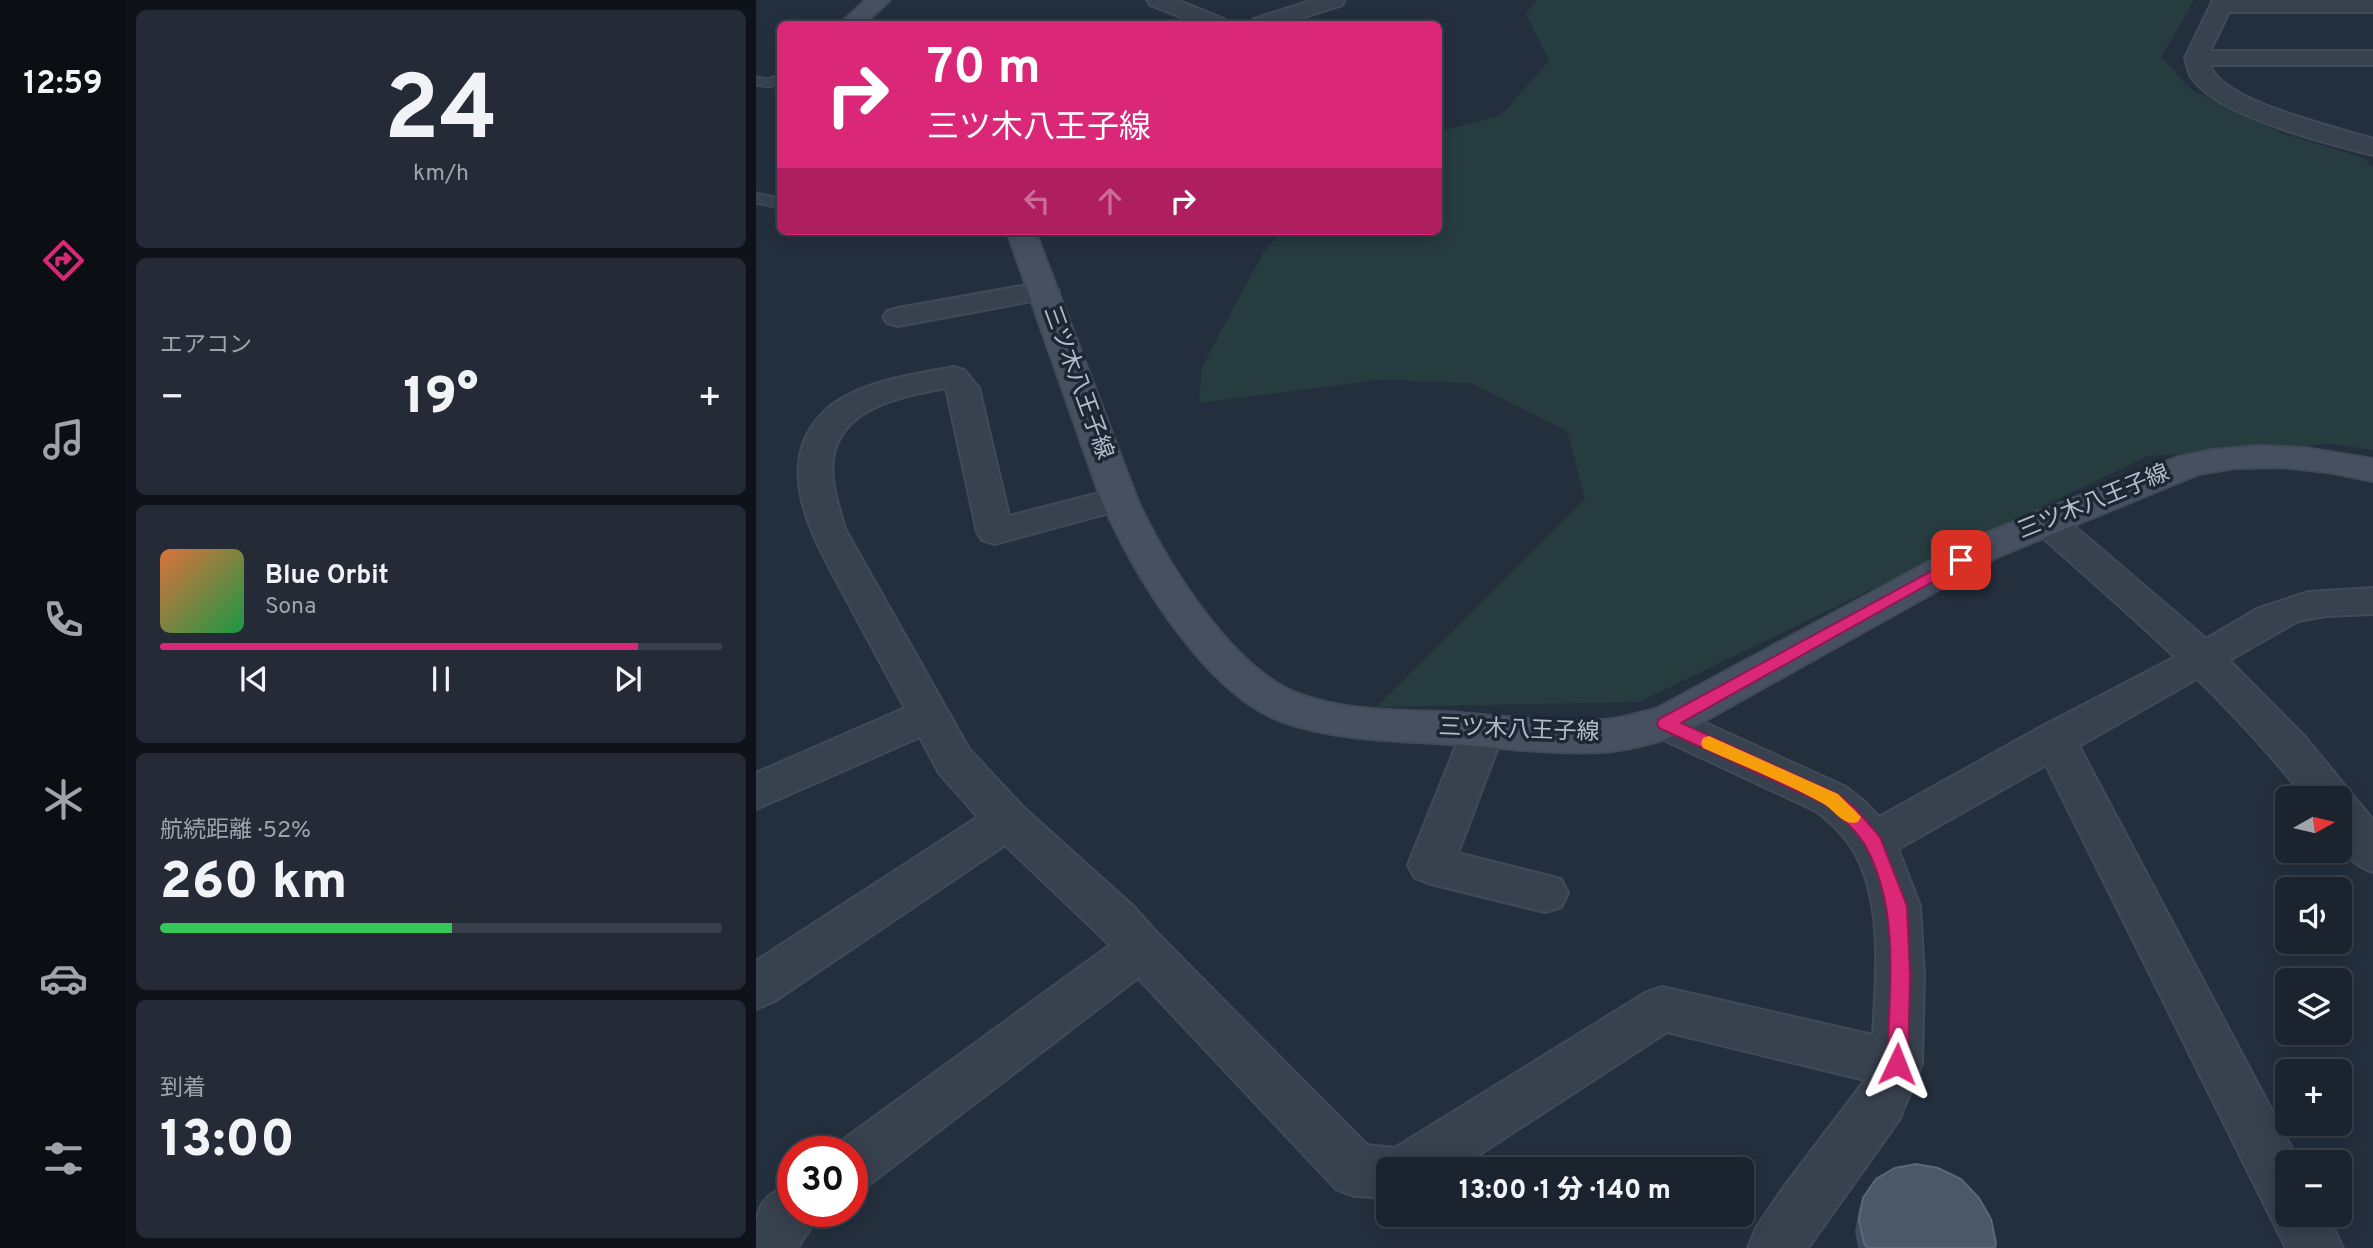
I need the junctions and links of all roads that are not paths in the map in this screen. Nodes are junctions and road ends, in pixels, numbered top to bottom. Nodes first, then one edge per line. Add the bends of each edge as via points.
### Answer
1 (879, 0) edge
2 (1158, 0) edge
3 (1334, 0) edge
4 (2222, 3) edge
5 (2373, 6) edge
6 (854, 21) edge
7 (1209, 21) edge
8 (1271, 21) edge
9 (2197, 58) junction
10 (2373, 58) edge
11 (777, 80) edge
12 (756, 81) edge
13 (2293, 122) junction
14 (2373, 122) edge
15 (2373, 147) edge
16 (756, 198) edge
17 (777, 203) edge
18 (1023, 235) edge
19 (1044, 290) junction
20 (898, 317) dead end
21 (2373, 470) edge
22 (1119, 499) junction
23 (2046, 521) junction
24 (2373, 601) edge
25 (2204, 659) junction
26 (927, 716) junction
27 (1665, 723) junction
28 (1483, 731) junction
29 (2054, 739) junction
30 (2320, 786) edge
31 (756, 792) edge
32 (1009, 820) junction
33 (2352, 826) edge
34 (1873, 842) junction
35 (2373, 855) edge
36 (1545, 893) dead end
37 (1141, 949) junction
38 (756, 987) edge
39 (1897, 1064) junction
40 (868, 1153) edge
41 (1429, 1157) edge
42 (1376, 1171) edge
43 (2275, 1171) edge
44 (779, 1227) edge
45 (2304, 1227) edge
46 (768, 1248) edge
47 (1776, 1248) edge
48 (2315, 1248) edge

1 - 6 main road
2 - 7 street
3 - 8 street
4 - 5 street
4 - 9 street
9 - 10 street
9 - 13 street via 2198,70 2224,94 2247,108
11 - 12 lane
13 - 14 street
13 - 15 street
16 - 17 lane
18 - 19 main road, 三ツ木八王子線
19 - 20 street
19 - 22 main road, 三ツ木八王子線
21 - 23 main road, 三ツ木八王子線 via 2291,457 2207,460
22 - 26 street via 995,532 963,388 953,377 860,400 825,430 816,450 817,501
22 - 28 main road, 三ツ木八王子線 via 1136,538 1188,615 1222,660 1255,689 1296,710 1340,720
23 - 25 street
23 - 27 main road, 三ツ木八王子線 via 1903,590
24 - 25 street via 2298,607 2266,620
25 - 29 street
25 - 30 street
26 - 31 street
26 - 32 street via 954,761
27 - 28 main road, 三ツ木八王子線 via 1605,736
27 - 34 street via 1831,799
28 - 36 street via 1431,866
29 - 34 street
29 - 43 street
32 - 37 street via 1118,921
32 - 38 street
33 - 35 street
34 - 39 street via 1897,906
37 - 40 street
37 - 42 street via 1355,1170
39 - 41 street via 1662,1009
39 - 47 street via 1881,1104
44 - 46 street
45 - 48 street

